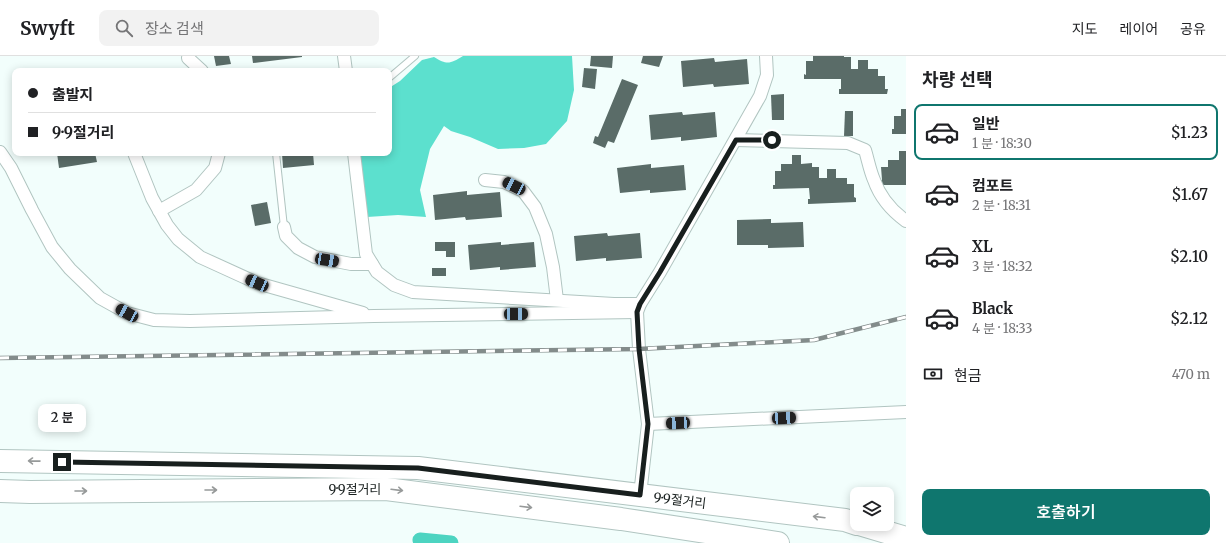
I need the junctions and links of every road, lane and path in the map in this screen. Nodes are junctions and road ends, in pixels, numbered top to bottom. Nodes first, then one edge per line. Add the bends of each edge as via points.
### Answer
1 (344, 56) edge
2 (415, 56) edge
3 (766, 56) edge
4 (188, 58) dead end
5 (199, 68) edge
6 (346, 68) edge
7 (392, 75) edge
8 (736, 140) junction
9 (0, 152) edge
10 (135, 156) edge
11 (218, 156) edge
12 (276, 156) edge
13 (354, 156) edge
14 (485, 180) dead end
15 (159, 211) junction
16 (906, 221) edge
17 (284, 227) joint
18 (372, 264) junction
19 (557, 300) junction
20 (638, 308) junction
21 (374, 316) junction
22 (906, 412) edge
23 (648, 424) junction
24 (0, 461) edge
25 (0, 491) edge
26 (640, 495) junction
27 (850, 522) edge
28 (882, 531) edge
29 (906, 538) edge
30 (778, 543) edge

1 - 6 street
2 - 7 lane
3 - 8 street via 765,84
4 - 5 street
8 - 16 street via 848,144 865,150 881,197
8 - 20 street
9 - 21 street via 52,247 100,298 127,313 154,320 190,321
10 - 15 street
11 - 15 street via 215,168 196,190
12 - 17 lane
13 - 18 street via 366,254
14 - 19 street via 504,182 524,192 535,207 546,234
15 - 21 street via 178,239 200,257 257,283
17 - 18 street via 286,236 298,248 315,257 351,264
18 - 19 street via 377,272 394,285 413,292
19 - 20 street
20 - 21 street
20 - 23 street via 639,349
22 - 23 street
23 - 26 street
26 -> 24 highway, 9·9절거리 via 418,468
25 -> 30 highway, 9·9절거리 via 386,489 621,519
27 -> 26 highway, 9·9절거리
28 - 29 highway, 9·9절거리

